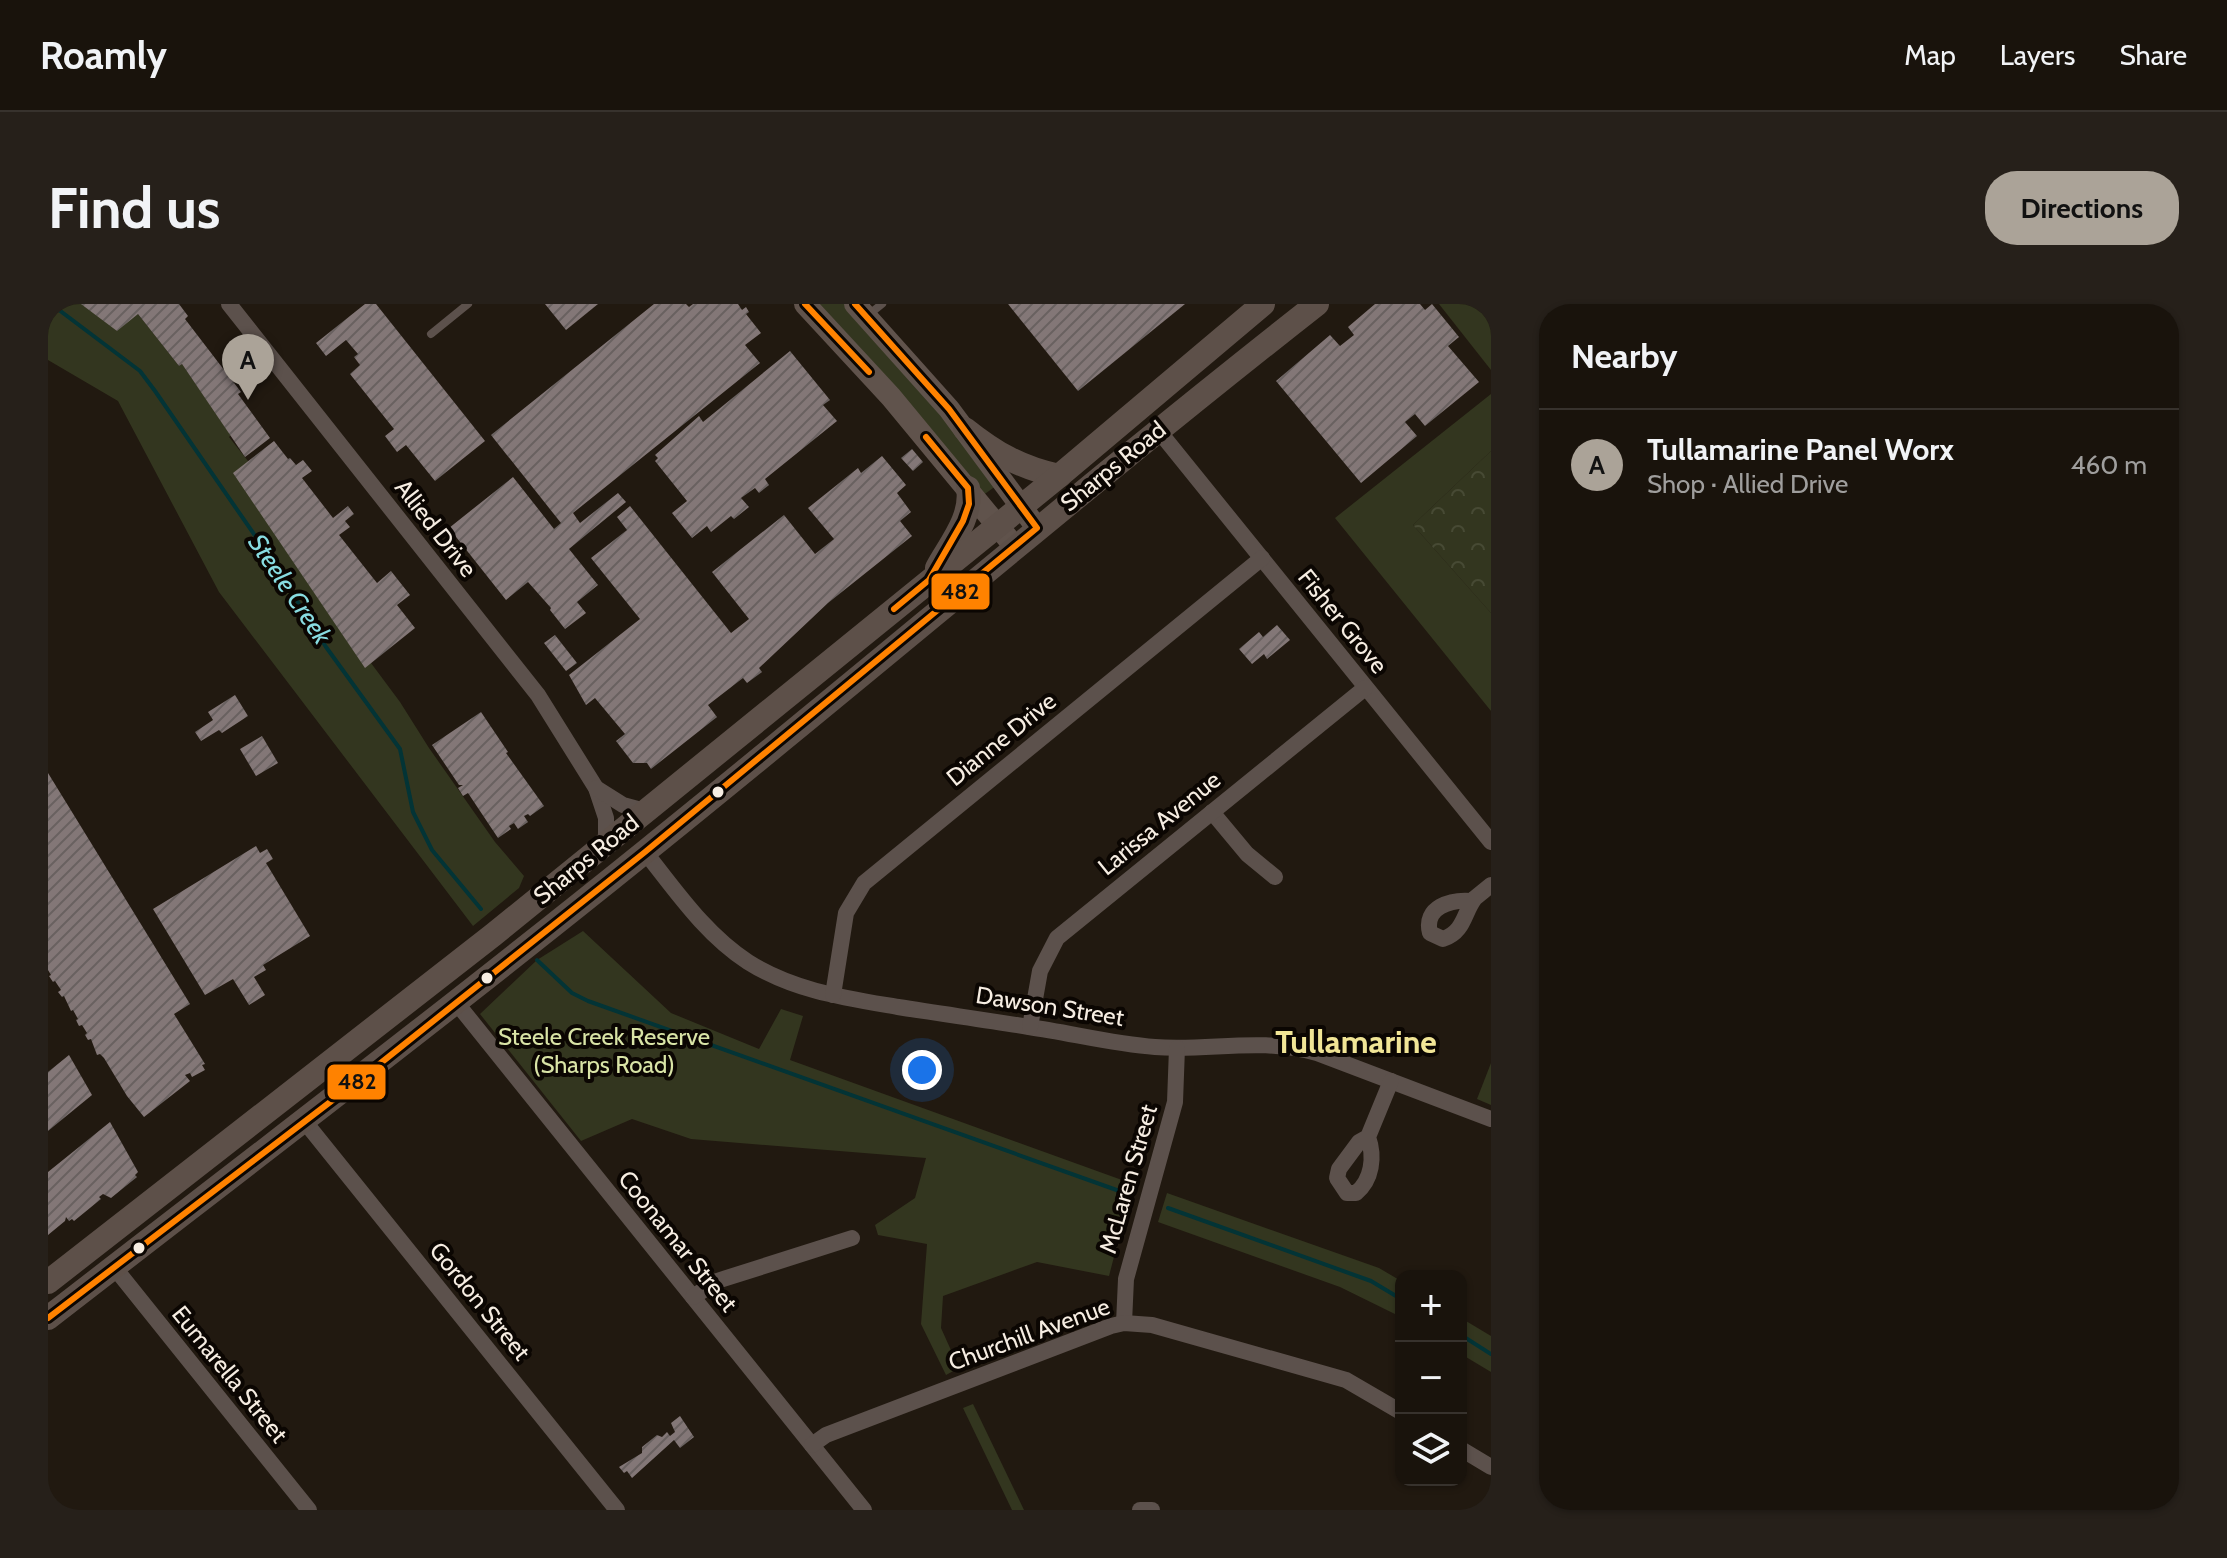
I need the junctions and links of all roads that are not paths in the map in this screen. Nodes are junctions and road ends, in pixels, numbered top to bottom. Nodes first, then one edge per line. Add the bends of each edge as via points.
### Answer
1 (229, 304) edge
2 (468, 304) edge
3 (805, 304) edge
4 (1263, 304) edge
5 (1317, 304) edge
6 (868, 308) edge
7 (431, 334) dead end
8 (965, 429) junction
9 (1158, 430) junction
10 (1059, 476) junction
11 (968, 488) junction
12 (1022, 505) junction
13 (998, 525) junction
14 (1037, 528) junction
15 (1015, 547) junction
16 (1262, 558) junction
17 (929, 580) junction
18 (1365, 688) junction
19 (596, 788) junction
20 (645, 811) junction
21 (1212, 812) junction
22 (606, 842) junction
23 (1491, 842) edge
24 (645, 852) junction
25 (580, 865) junction
26 (1275, 877) dead end
27 (1491, 885) edge
28 (1472, 901) dead end
29 (833, 995) junction
30 (455, 1001) junction
31 (1030, 1027) junction
32 (352, 1047) junction
33 (1177, 1048) junction
34 (372, 1070) junction
35 (1391, 1081) junction
36 (1491, 1119) edge
37 (305, 1122) junction
38 (1368, 1137) dead end
39 (852, 1238) dead end
40 (59, 1266) edge
41 (114, 1267) junction
42 (48, 1282) edge
43 (693, 1297) junction
44 (48, 1318) edge
45 (1124, 1323) junction
46 (1395, 1409) edge
47 (812, 1445) junction
48 (1467, 1453) edge
49 (1491, 1467) edge
50 (309, 1510) edge
51 (617, 1510) edge
52 (864, 1510) edge
53 (1140, 1510) edge
54 (1152, 1510) edge

1 - 19 street, Allied Drive via 531,686
2 - 7 lane
3 - 11 street
4 - 10 main road, Sharps Road
5 - 9 main road, Sharps Road
6 - 8 street
8 - 10 main road via 1013,463
8 - 12 street
9 - 14 main road, Sharps Road
9 - 16 street, Fisher Grove
10 - 12 main road, Sharps Road
11 - 13 street
11 - 17 main road via 963,521
12 - 13 main road, Sharps Road
12 - 14 street
13 - 15 street
13 - 17 main road, Sharps Road
14 - 15 main road, Sharps Road
15 - 24 main road, Sharps Road
16 - 18 street, Fisher Grove
16 - 29 street, Dianne Drive via 864,883 846,913
17 - 20 main road, Sharps Road
18 - 21 street, Larissa Avenue
18 - 23 street, Fisher Grove
19 - 20 street, Allied Drive
19 - 22 street, Allied Drive via 606,818
20 - 22 main road, Sharps Road
21 - 26 street via 1247,854
21 - 31 street, Larissa Avenue via 1057,938 1040,971
22 - 25 main road, Sharps Road
24 - 25 main road via 620,850 597,868
24 - 29 street, Dawson Street via 722,942 769,973
24 - 30 main road, Sharps Road
25 - 32 main road, Sharps Road
27 - 28 street
29 - 31 street, Dawson Street
30 - 34 main road, Sharps Road
30 - 43 street, Coonamar Street
31 - 33 street, Dawson Street
32 - 34 main road
32 - 40 main road, Sharps Road
33 - 35 street, Dawson Street via 1293,1046
33 - 45 street, McLaren Street via 1175,1102 1126,1279
34 - 37 main road, Sharps Road
35 - 36 street, Dawson Street
35 - 38 street
37 - 41 main road, Sharps Road
37 - 51 street, Gordon Street
39 - 43 street via 717,1281
40 - 42 main road, Sharps Road
41 - 44 main road, Sharps Road
41 - 50 street, Eumarella Street
43 - 47 street, Coonamar Street
45 - 46 street, Churchill Avenue via 1169,1329 1346,1380
45 - 47 street, Churchill Avenue via 826,1435
47 - 52 street, Coonamar Street
48 - 49 street
53 - 54 street

